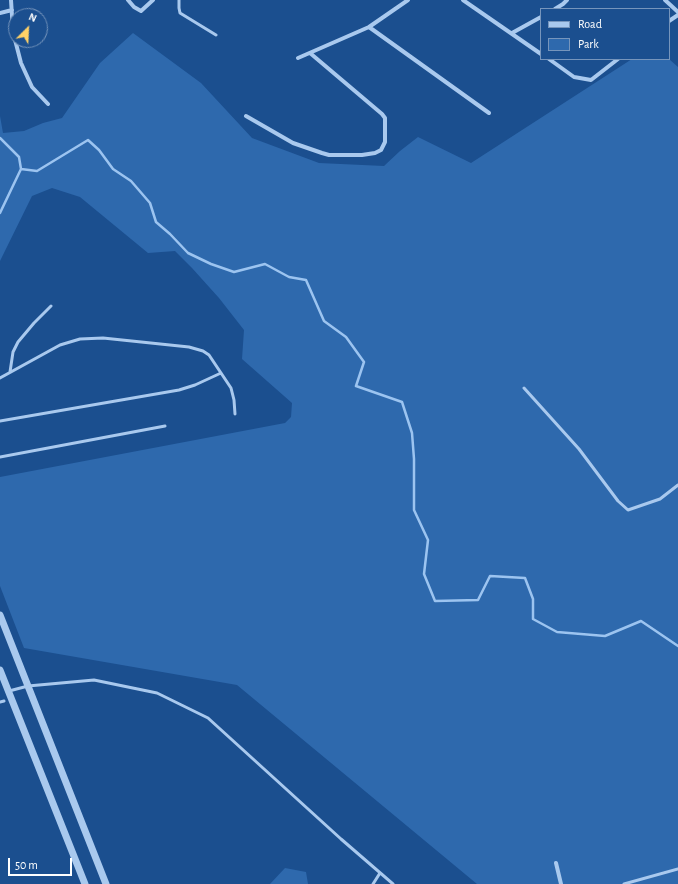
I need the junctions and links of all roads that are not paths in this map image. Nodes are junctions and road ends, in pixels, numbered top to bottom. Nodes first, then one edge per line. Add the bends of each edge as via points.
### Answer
1 (128, 0) edge
2 (153, 0) edge
3 (180, 0) edge
4 (408, 0) edge
5 (463, 0) edge
6 (567, 0) edge
7 (664, 0) edge
8 (557, 8) edge
9 (678, 12) edge
10 (540, 18) edge
11 (369, 28) junction
12 (512, 33) junction
13 (216, 35) dead end
14 (17, 48) edge
15 (310, 53) junction
16 (540, 53) edge
17 (298, 58) dead end
18 (550, 60) edge
19 (617, 60) edge
20 (48, 104) dead end
21 (490, 113) dead end
22 (246, 116) dead end
23 (51, 306) dead end
24 (10, 372) junction
25 (221, 373) junction
26 (0, 378) edge
27 (524, 388) dead end
28 (235, 414) dead end
29 (0, 421) edge
30 (165, 426) dead end
31 (0, 457) edge
32 (678, 485) edge
33 (0, 616) edge
34 (0, 670) edge
35 (28, 686) junction
36 (9, 691) junction
37 (556, 863) dead end
38 (678, 869) edge
39 (380, 873) junction
40 (85, 884) edge
41 (106, 884) edge
42 (373, 884) edge
43 (393, 884) edge
44 (561, 884) edge
45 (624, 884) edge

1 - 2 street via 141,11
3 - 13 lane via 180,13
4 - 11 street
5 - 12 street
6 - 8 street
7 - 9 street
10 - 12 street
11 - 15 street
11 - 21 street
12 - 16 street
14 - 20 street via 32,87
15 - 17 street
15 - 22 street via 382,114 385,142 381,150 362,155 329,155 294,143
18 - 19 street via 574,77 591,80
23 - 24 lane via 18,342 13,352
24 - 25 lane via 60,344 80,339 103,338 189,348 203,352 209,355
24 - 26 lane
25 - 28 lane via 231,388
25 - 29 lane via 179,390
27 - 32 lane via 579,449 618,501 628,510 660,499
30 - 31 lane
33 - 35 street
34 - 36 street
35 - 36 lane
35 - 39 lane via 94,680 157,693 208,718
35 - 41 street
36 - 40 street
37 - 44 street
38 - 45 lane
39 - 42 lane
39 - 43 lane

